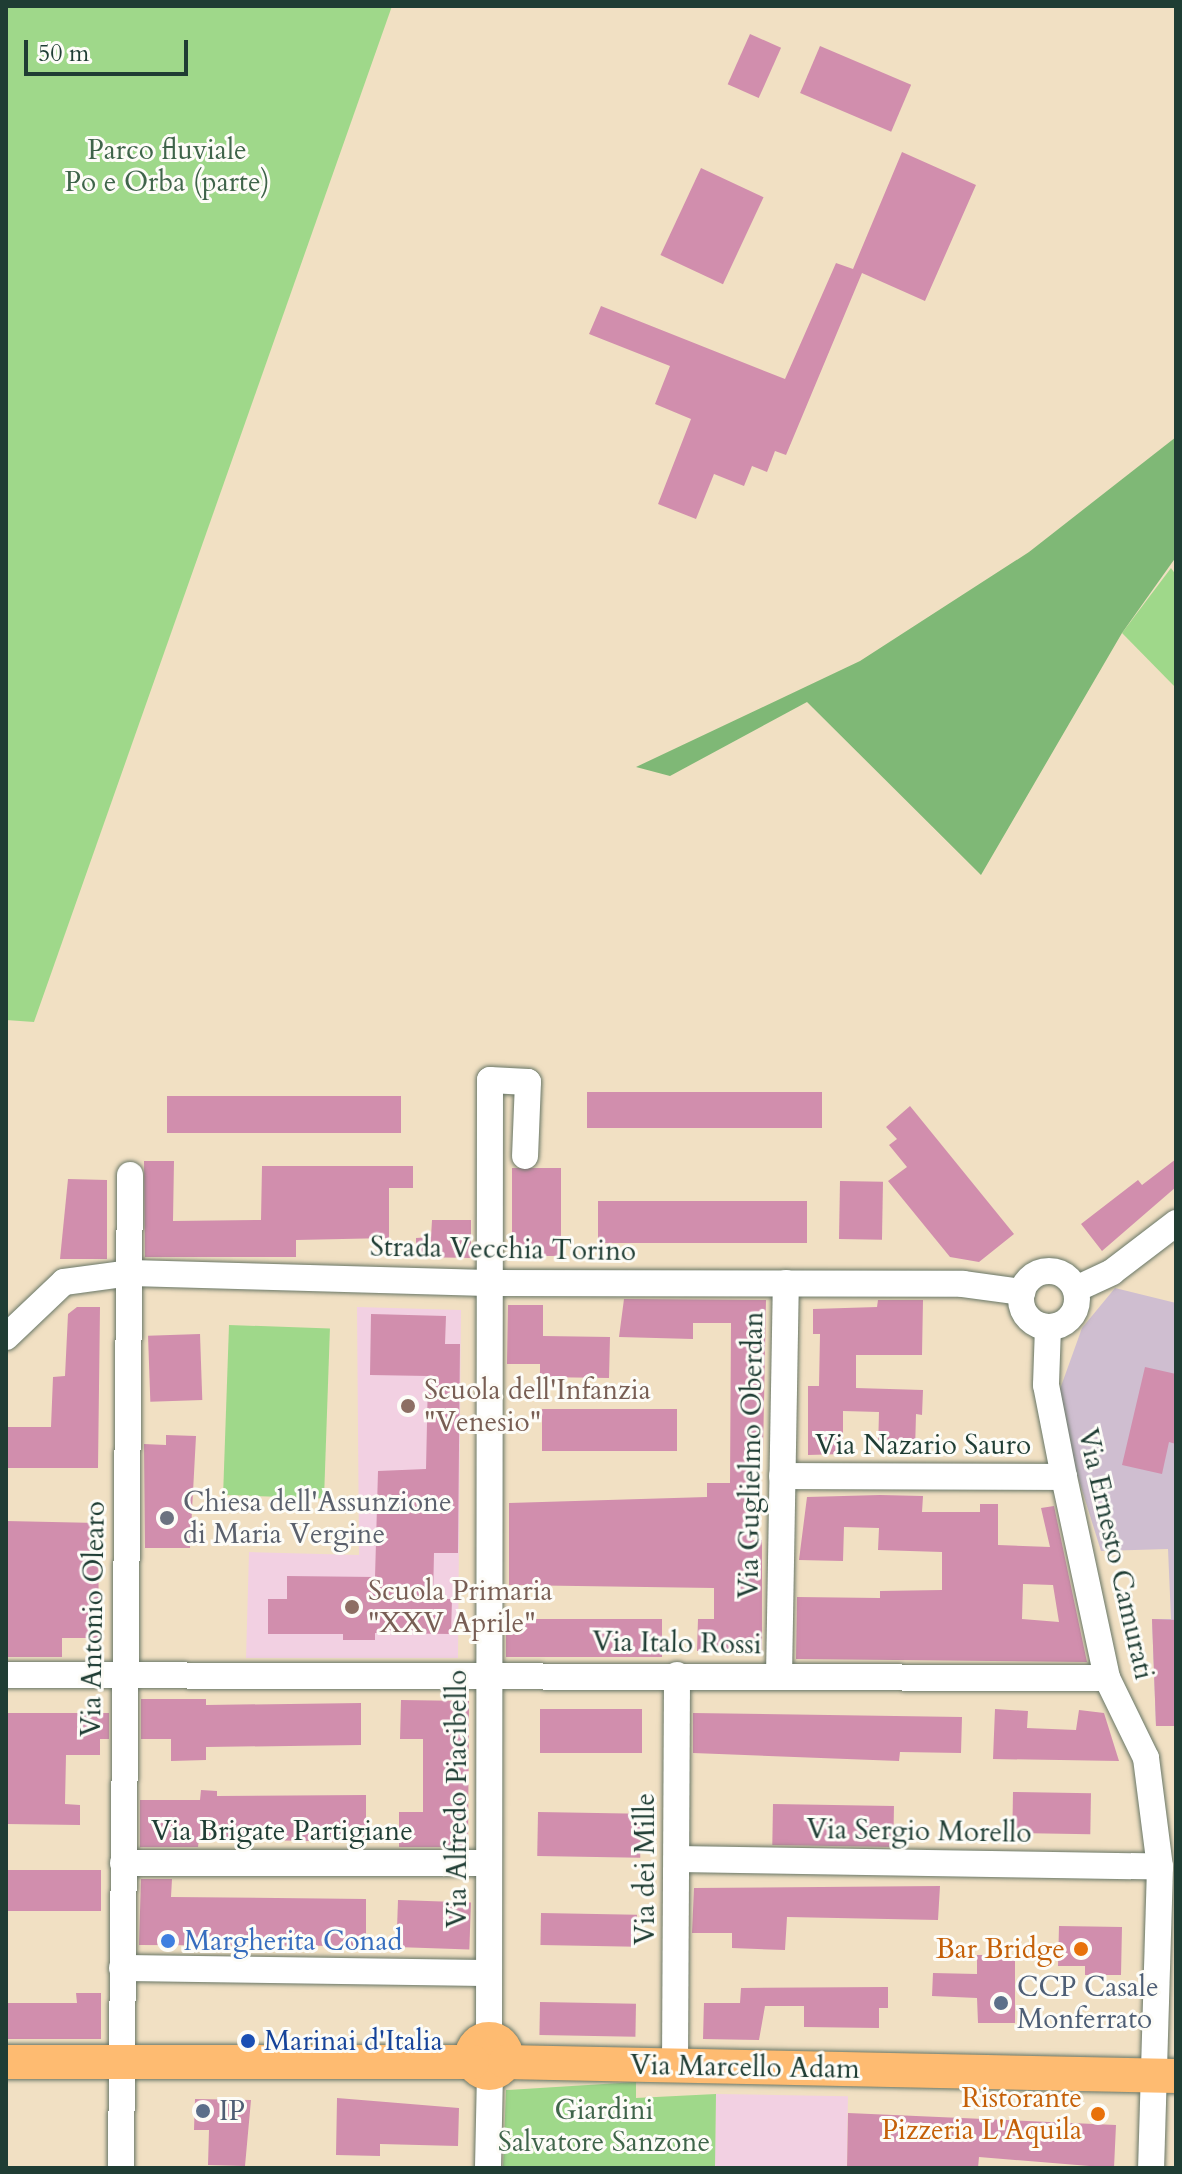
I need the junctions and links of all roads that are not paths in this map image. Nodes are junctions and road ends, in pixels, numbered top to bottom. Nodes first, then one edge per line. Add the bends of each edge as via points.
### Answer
1 (525, 1156) dead end
2 (130, 1175) dead end
3 (1176, 1223) edge
4 (131, 1273) junction
5 (487, 1283) junction
6 (786, 1283) junction
7 (1076, 1289) junction
8 (1022, 1292) junction
9 (1048, 1327) junction
10 (6, 1337) edge
11 (782, 1476) junction
12 (1064, 1477) junction
13 (489, 1673) junction
14 (124, 1674) junction
15 (6, 1675) edge
16 (677, 1675) junction
17 (779, 1676) junction
18 (1107, 1678) junction
19 (677, 1859) junction
20 (123, 1863) junction
21 (488, 1863) junction
22 (1160, 1867) junction
23 (122, 1968) junction
24 (489, 1973) junction
25 (489, 2059) junction
26 (6, 2062) edge
27 (121, 2063) junction
28 (675, 2064) junction
29 (1164, 2076) edge
30 (121, 2168) edge
31 (488, 2168) edge
32 (1151, 2168) edge

1 - 5 street, Via Alfredo Piacibello via 528,1082 490,1080
2 - 4 street, Via Antonio Olearo
3 - 7 street via 1112,1272
4 - 5 street, Strada Vecchia Torino
4 - 10 street, Strada Vecchia Torino via 64,1282
4 - 14 street, Via Antonio Olearo
5 - 6 street, Strada Vecchia Torino
5 - 13 street, Via Alfredo Piacibello
6 - 8 street, Strada Vecchia Torino via 963,1284
6 - 11 street, Via Guglielmo Oberdan
7 - 8 street via 1065,1275 1048,1270 1031,1277
7 - 9 street via 1072,1315
8 - 9 street via 1027,1316
9 - 12 street, Via Ernesto Camurati via 1046,1385
11 - 12 street, Via Nazario Sauro
11 - 17 street, Via Guglielmo Oberdan
12 - 18 street, Via Ernesto Camurati
13 - 14 street, Via Italo Rossi
13 - 16 street, Via Italo Rossi
13 - 21 street, Via Alfredo Piacibello
14 - 15 street, Via Italo Rossi
14 - 20 street, Via Antonio Olearo
16 - 17 street, Via Italo Rossi
16 - 19 street, Via dei Mille
17 - 18 street, Via Italo Rossi
18 - 22 street, Via Ernesto Camurati via 1146,1758
19 - 22 street, Via Sergio Morello
19 - 28 street, Via dei Mille
20 - 21 street, Via Brigate Partigiane
20 - 23 street, Via Antonio Olearo
21 - 24 street, Via Alfredo Piacibello
22 - 29 street, Via Ernesto Camurati
23 - 24 street
23 - 27 street, Via Antonio Olearo
24 - 25 street, Via Alfredo Piacibello
25 - 27 main road, Via Marcello Adam
25 - 28 main road, Via Marcello Adam
25 - 31 street, Via Alfredo Piacibello
26 - 27 main road, Via Marcello Adam
27 - 30 street, Via Antonio Olearo
28 - 29 main road, Via Marcello Adam
29 - 32 street, Via Ernesto Camurati

